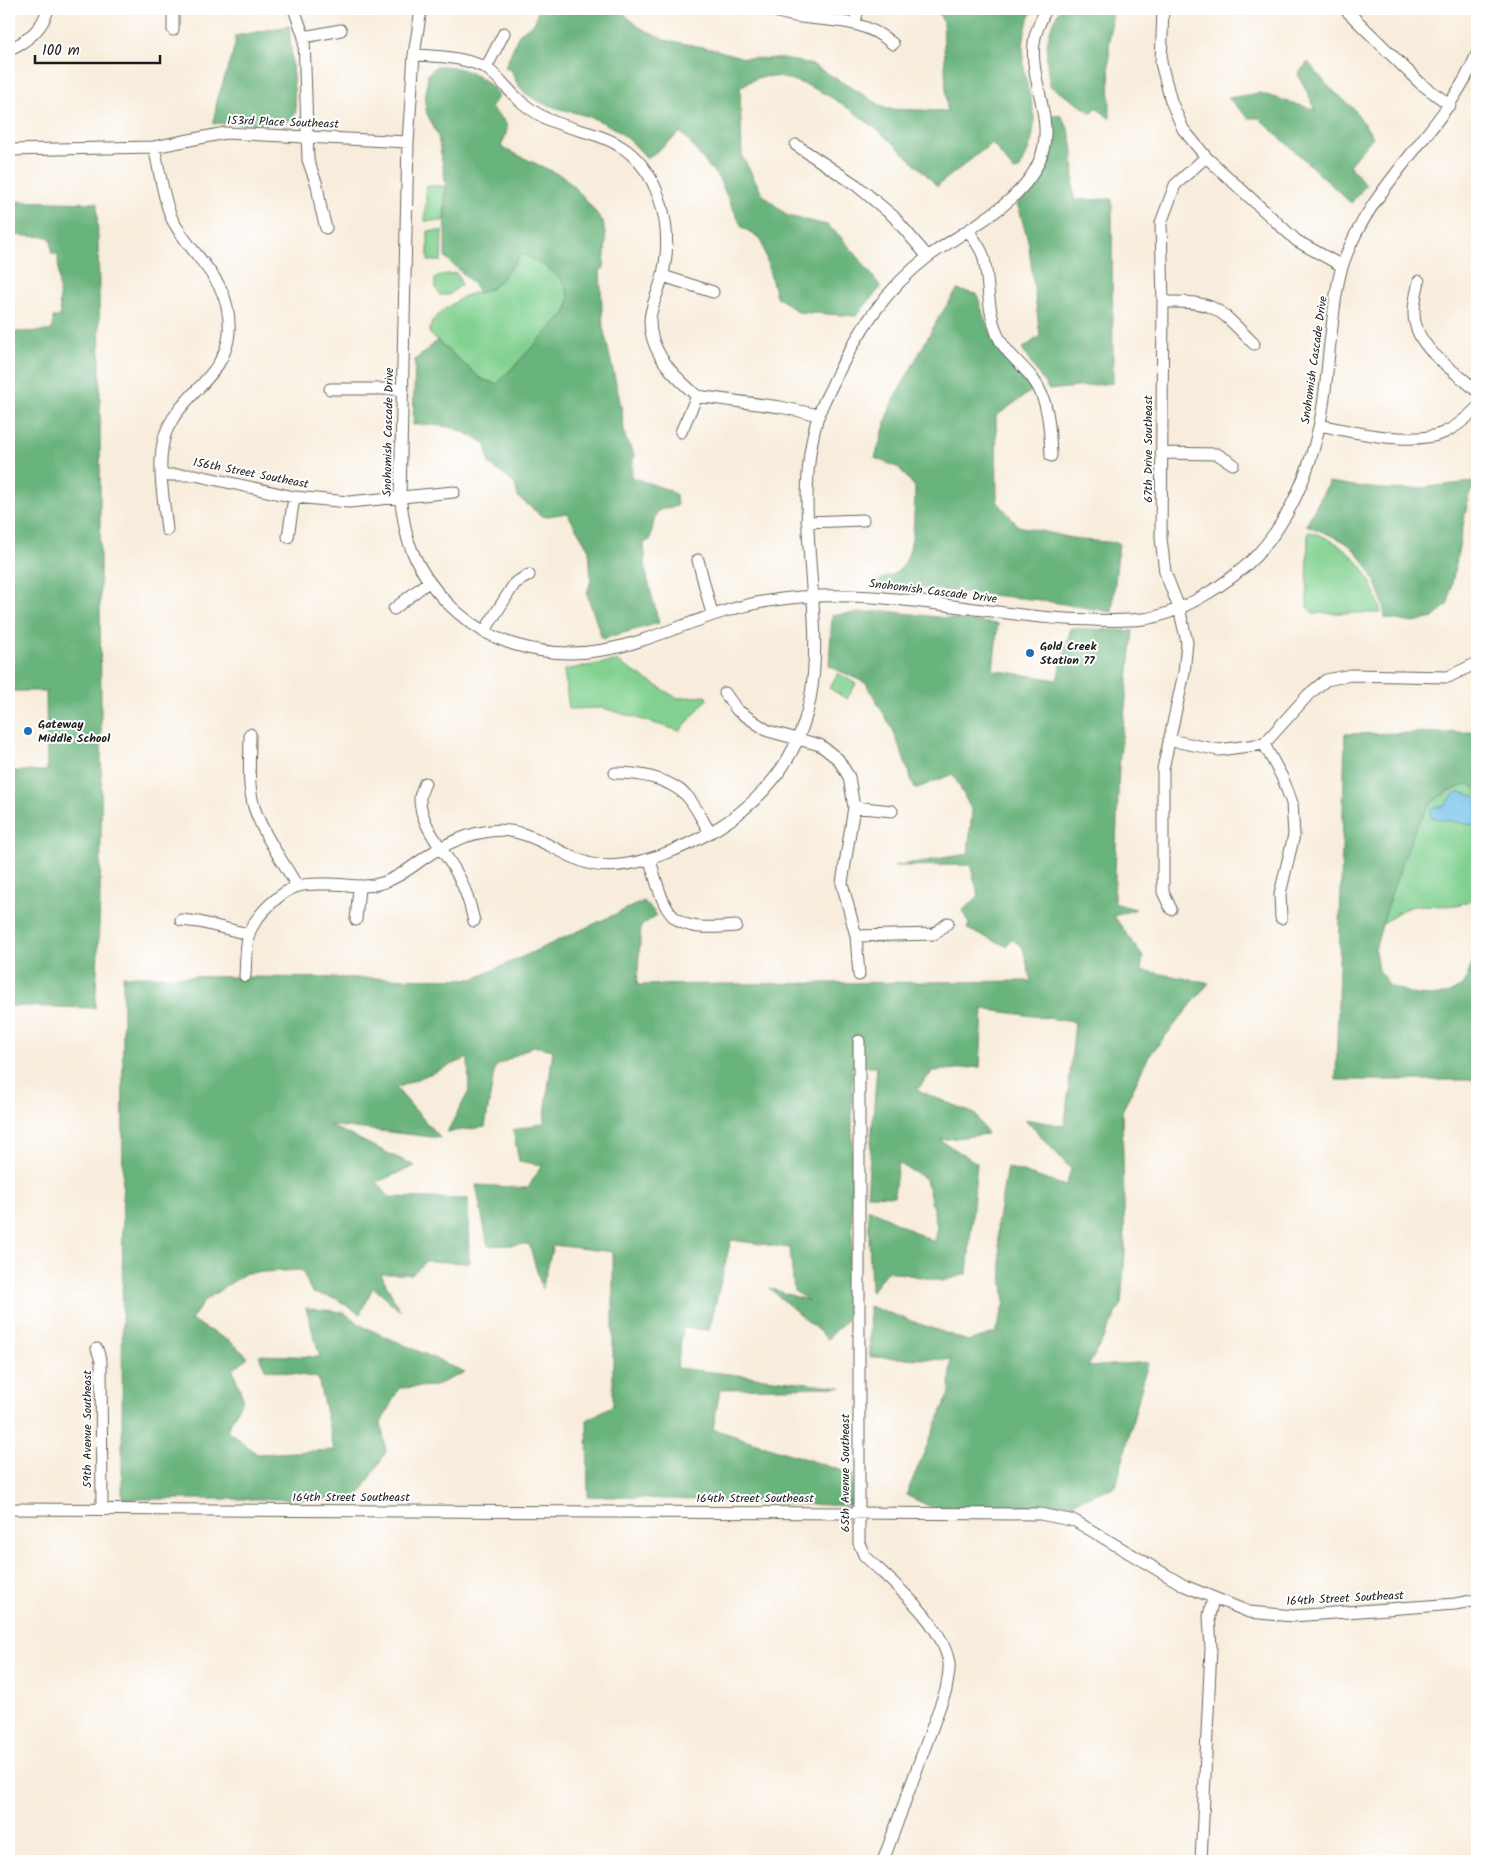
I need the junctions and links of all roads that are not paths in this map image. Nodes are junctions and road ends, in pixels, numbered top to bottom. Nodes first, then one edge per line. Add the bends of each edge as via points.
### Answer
1 (48, 9) edge
2 (173, 9) edge
3 (294, 9) edge
4 (421, 9) edge
5 (767, 9) edge
6 (858, 9) edge
7 (1046, 9) edge
8 (1162, 9) edge
9 (1345, 9) edge
10 (855, 22) junction
11 (173, 30) dead end
12 (341, 30) dead end
13 (504, 33) dead end
14 (304, 37) junction
15 (893, 44) dead end
16 (9, 49) edge
17 (1477, 54) edge
18 (414, 55) junction
19 (486, 68) junction
20 (1450, 105) junction
21 (306, 136) junction
22 (408, 142) junction
23 (796, 145) dead end
24 (154, 147) junction
25 (9, 150) edge
26 (1206, 157) junction
27 (326, 228) dead end
28 (969, 232) junction
29 (928, 257) junction
30 (1342, 266) junction
31 (663, 276) junction
32 (1419, 281) dead end
33 (713, 292) dead end
34 (1163, 302) junction
35 (1254, 344) dead end
36 (330, 389) dead end
37 (403, 389) junction
38 (1477, 391) edge
39 (697, 396) junction
40 (1477, 408) edge
41 (818, 415) junction
42 (1320, 425) junction
43 (681, 432) dead end
44 (1162, 453) junction
45 (1051, 456) dead end
46 (1233, 464) dead end
47 (162, 475) junction
48 (454, 492) dead end
49 (294, 497) junction
50 (400, 498) junction
51 (863, 520) dead end
52 (807, 522) junction
53 (167, 530) dead end
54 (288, 538) dead end
55 (698, 560) dead end
56 (529, 575) dead end
57 (428, 582) junction
58 (813, 596) junction
59 (1179, 608) junction
60 (394, 609) dead end
61 (712, 614) junction
62 (484, 632) junction
63 (1477, 663) edge
64 (725, 693) dead end
65 (250, 734) dead end
66 (798, 739) junction
67 (1169, 740) junction
68 (1264, 744) junction
69 (615, 774) dead end
70 (425, 784) dead end
71 (854, 807) junction
72 (892, 811) dead end
73 (709, 831) junction
74 (439, 848) junction
75 (650, 860) junction
76 (297, 886) junction
77 (359, 888) junction
78 (1171, 909) dead end
79 (1281, 918) dead end
80 (181, 920) dead end
81 (356, 920) dead end
82 (474, 921) dead end
83 (948, 923) dead end
84 (736, 926) dead end
85 (248, 934) junction
86 (856, 936) junction
87 (858, 975) dead end
88 (245, 976) dead end
89 (859, 1041) dead end
90 (97, 1349) dead end
91 (9, 1509) edge
92 (102, 1509) junction
93 (860, 1512) junction
94 (1213, 1599) junction
95 (1477, 1600) edge
96 (883, 1861) edge
97 (1201, 1861) edge

1 - 16 street via 39,28 22,43
2 - 11 street
3 - 14 street
4 - 18 street, Snohomish Cascade Drive
5 - 10 street via 799,17
6 - 10 street
7 - 28 street via 1034,38 1034,65 1042,98 1045,141 1038,164 1021,189
8 - 26 street via 1161,63 1171,101 1183,129
9 - 20 street via 1420,83
10 - 15 street via 881,34
12 - 14 street
13 - 19 street
14 - 21 street
17 - 20 street, Snohomish Cascade Drive
18 - 19 street via 444,56
18 - 22 street, Snohomish Cascade Drive
19 - 31 street via 519,100 546,118 609,139 628,151 658,194 666,228
20 - 30 street, Snohomish Cascade Drive via 1368,213
21 - 22 street, 153rd Place Southeast
21 - 24 street, 153rd Place Southeast via 225,133
21 - 27 street via 308,160
22 - 37 street, Snohomish Cascade Drive
23 - 29 street via 856,184 894,216
24 - 25 street, 153rd Place Southeast
24 - 47 street via 172,219 220,284 228,309 229,335 213,373 175,414 165,434 161,451
26 - 30 street via 1297,241
26 - 34 street, 67th Drive Southeast via 1175,184 1161,223
28 - 29 street
28 - 45 street via 983,254 989,307 998,335 1012,357 1033,379 1045,402
29 - 41 street via 881,300 849,349
30 - 42 street, Snohomish Cascade Drive
31 - 33 street
31 - 39 street via 650,315 652,339 660,358
32 - 38 street via 1414,312 1423,344
34 - 35 street via 1194,301 1210,305 1222,312
34 - 44 street, 67th Drive Southeast
36 - 37 street
37 - 50 street, Snohomish Cascade Drive
39 - 41 street
39 - 43 street
40 - 42 street via 1465,421 1442,434 1419,438 1357,433
41 - 52 street via 808,470
42 - 59 street, Snohomish Cascade Drive via 1304,477 1283,521 1255,556 1223,582
44 - 46 street via 1217,454
44 - 59 street, 67th Drive Southeast via 1161,538 1166,572
47 - 49 street, 156th Street Southeast via 195,475
47 - 53 street
48 - 50 street, 156th Street Southeast
49 - 50 street, 156th Street Southeast via 349,502
49 - 54 street
50 - 57 street, Snohomish Cascade Drive via 408,542
51 - 52 street
52 - 58 street
55 - 61 street
56 - 62 street via 515,583
57 - 60 street
57 - 62 street, Snohomish Cascade Drive via 447,603
58 - 59 street, Snohomish Cascade Drive via 890,598 1026,616 1105,621 1147,619
58 - 61 street, Snohomish Cascade Drive via 768,601
58 - 66 street via 815,674 810,704
59 - 67 street, 67th Drive Southeast via 1187,642 1187,658
61 - 62 street, Snohomish Cascade Drive via 630,644 586,654 545,653 511,644
63 - 68 street via 1448,676 1350,675 1326,680
64 - 66 street via 737,710 768,731
65 - 76 street via 250,780 254,807
66 - 71 street via 820,745 838,759 849,778
66 - 73 street via 781,769 761,794 740,813
67 - 68 street via 1218,750
67 - 78 street, 67th Drive Southeast via 1163,769 1163,892
68 - 79 street via 1292,803 1294,835 1280,894
69 - 73 street via 636,774 665,782 686,795
70 - 74 street via 420,798 426,822
71 - 72 street
71 - 86 street via 842,883
73 - 75 street
74 - 75 street via 492,830 525,833 584,863 611,866
74 - 77 street via 402,874 383,883
74 - 82 street via 455,870 468,897
75 - 84 street via 664,904 681,924 704,929
76 - 77 street via 331,884
76 - 85 street via 274,901
77 - 81 street
80 - 85 street
83 - 86 street via 934,934
85 - 88 street
86 - 87 street
89 - 93 street, 65th Avenue Southeast
90 - 92 street, 59th Avenue Southeast via 101,1361
91 - 92 street, 164th Street Southeast
92 - 93 street, 164th Street Southeast
93 - 94 street, 164th Street Southeast via 1040,1514 1075,1521
93 - 96 street, 65th Avenue Southeast via 859,1543 864,1556 926,1617 942,1639 949,1665 946,1690
94 - 95 street, 164th Street Southeast via 1249,1612 1293,1616
94 - 97 street via 1209,1616 1211,1648

